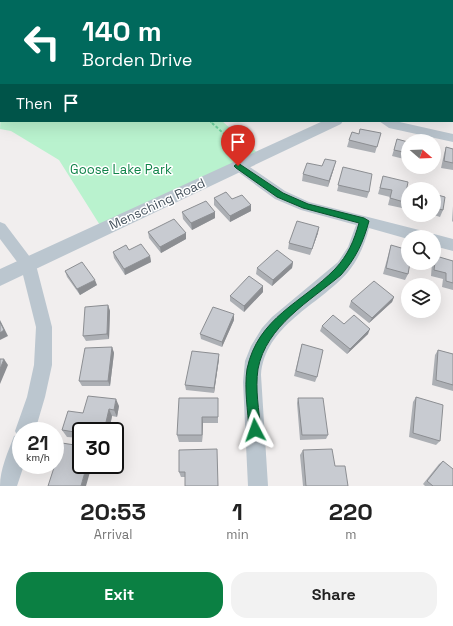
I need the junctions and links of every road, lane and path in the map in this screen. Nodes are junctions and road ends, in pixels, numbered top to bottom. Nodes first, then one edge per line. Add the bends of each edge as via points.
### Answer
1 (211, 122) edge
2 (334, 122) edge
3 (387, 122) edge
4 (453, 138) edge
5 (246, 163) junction
6 (364, 221) junction
7 (0, 228) edge
8 (401, 231) edge
9 (441, 242) edge
10 (453, 245) edge
11 (28, 265) junction
12 (0, 278) edge
13 (28, 422) edge
14 (12, 471) edge
15 (7, 486) edge
16 (258, 486) edge

1 - 5 path
2 - 5 street, Mensching Road
3 - 4 street
5 - 6 street via 280,195 306,206
5 - 11 street, Mensching Road
6 - 8 street
6 - 16 street via 357,245 344,266 282,318 260,347 253,370 252,389
7 - 11 street
9 - 10 street
11 - 12 street, Mensching Road
11 - 13 street via 44,327 43,365
14 - 15 street

